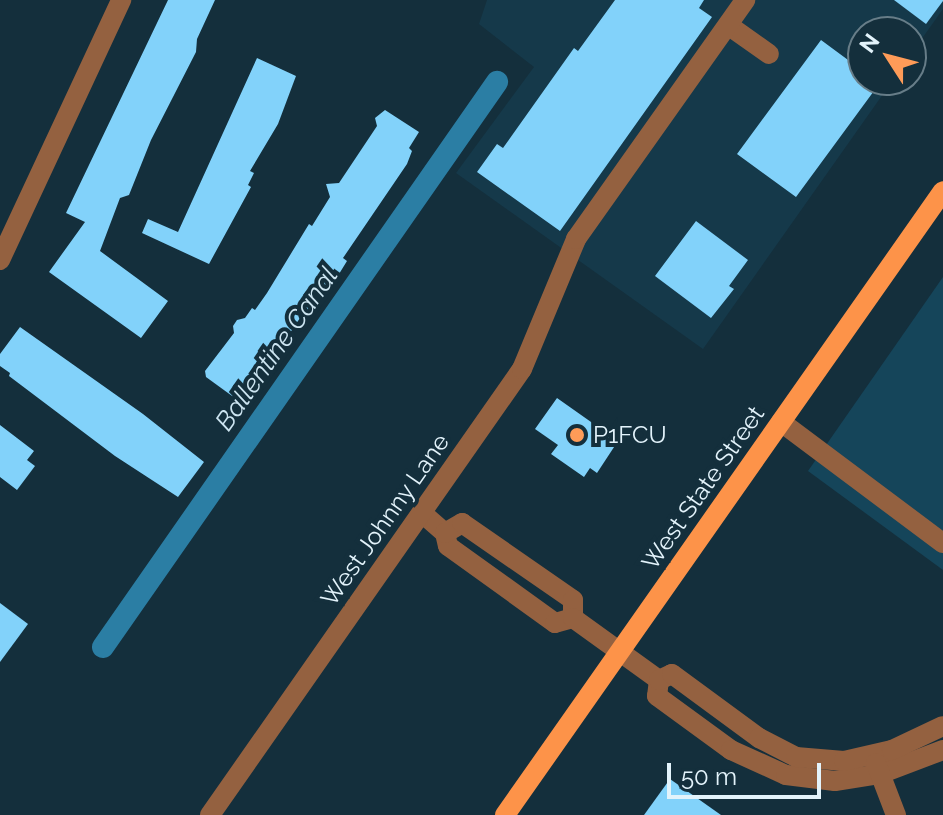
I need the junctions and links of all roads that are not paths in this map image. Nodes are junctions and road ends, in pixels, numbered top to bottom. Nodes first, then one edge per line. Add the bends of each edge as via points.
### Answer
1 (121, 0) edge
2 (745, 0) edge
3 (728, 25) junction
4 (769, 54) dead end
5 (943, 191) edge
6 (0, 260) edge
7 (781, 422) junction
8 (422, 513) junction
9 (445, 533) junction
10 (943, 543) edge
11 (573, 618) junction
12 (618, 651) junction
13 (659, 680) junction
14 (943, 726) edge
15 (943, 750) edge
16 (873, 754) junction
17 (880, 774) junction
18 (210, 815) edge
19 (505, 815) edge
20 (896, 815) edge

1 - 6 street
2 - 3 street, West Johnny Lane
3 - 4 street
3 - 8 street, West Johnny Lane via 576,239 522,369
5 - 7 main road, West State Street
7 - 10 street
7 - 12 main road, West State Street
8 - 9 street
8 - 18 street, West Johnny Lane
9 - 11 street via 448,546 555,623
9 - 11 street via 462,523 472,529 573,600
11 - 12 street
12 - 13 street
12 - 19 main road, West State Street
13 - 16 street via 672,674 759,738 796,757 844,761
13 - 17 street via 657,696 731,750 786,775 835,781
14 - 16 street
15 - 17 street
16 - 17 street
17 - 20 street

